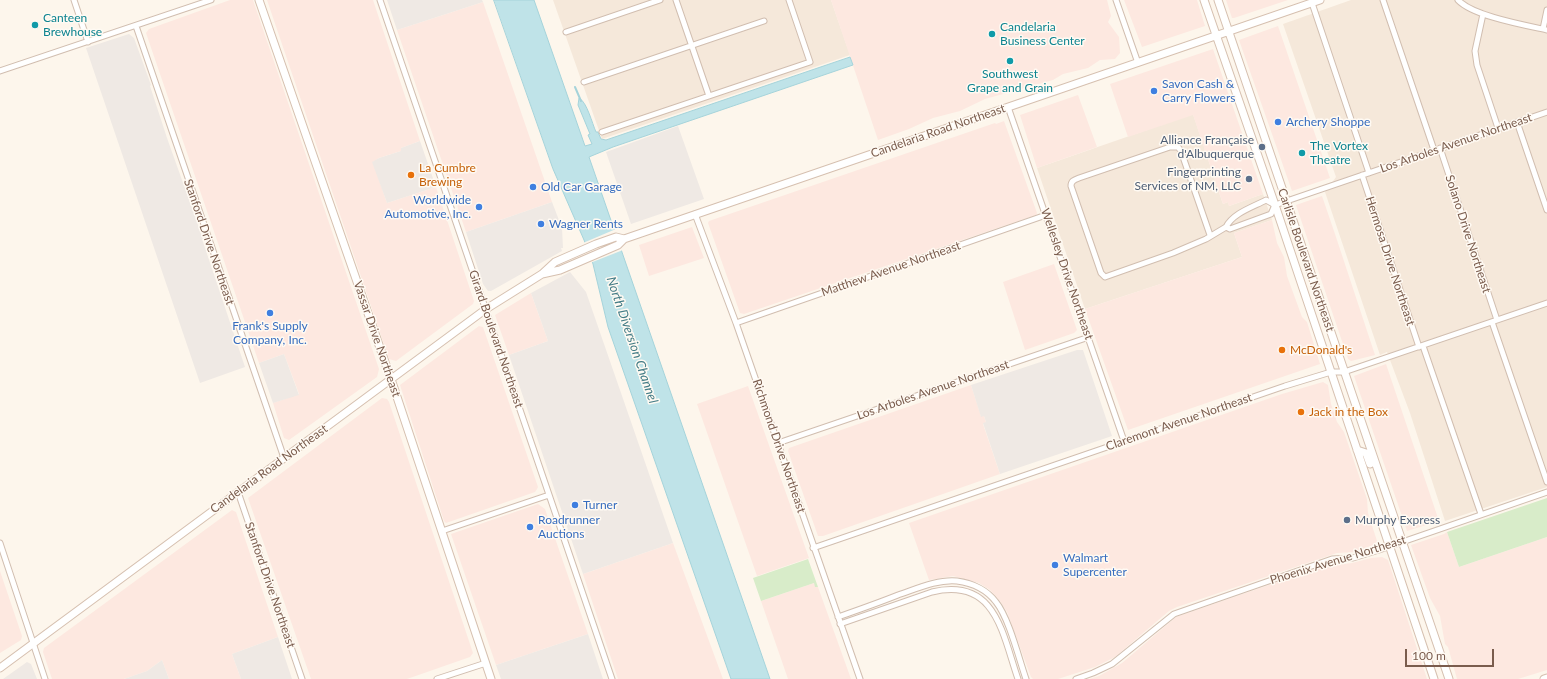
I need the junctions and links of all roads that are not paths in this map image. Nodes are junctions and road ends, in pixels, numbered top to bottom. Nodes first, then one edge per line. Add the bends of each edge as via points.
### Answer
1 (74, 0) edge
2 (211, 0) edge
3 (259, 0) edge
4 (380, 0) edge
5 (660, 0) edge
6 (676, 0) edge
7 (789, 0) edge
8 (1116, 0) edge
9 (1204, 0) edge
10 (1218, 0) edge
11 (1384, 0) edge
12 (1458, 0) edge
13 (1316, 1) edge
14 (1547, 10) edge
15 (1483, 14) junction
16 (764, 21) dead end
17 (136, 26) junction
18 (1545, 30) edge
19 (566, 32) dead end
20 (1229, 32) junction
21 (1216, 36) junction
22 (88, 42) junction
23 (692, 46) junction
24 (1138, 63) junction
25 (0, 71) edge
26 (584, 82) dead end
27 (709, 96) junction
28 (1008, 107) junction
29 (1547, 112) edge
30 (1517, 122) junction
31 (1498, 128) junction
32 (602, 132) dead end
33 (1437, 149) junction
34 (1369, 173) junction
35 (1362, 175) junction
36 (1286, 201) junction
37 (1275, 205) junction
38 (1547, 210) edge
39 (696, 214) junction
40 (1046, 215) junction
41 (1226, 226) junction
42 (1210, 235) junction
43 (624, 238) junction
44 (542, 274) junction
45 (1547, 303) edge
46 (486, 309) junction
47 (1495, 321) junction
48 (736, 323) junction
49 (1089, 337) junction
50 (1421, 346) junction
51 (1331, 372) junction
52 (1344, 372) junction
53 (390, 380) junction
54 (1124, 441) junction
55 (778, 443) junction
56 (1357, 450) junction
57 (284, 458) junction
58 (1547, 482) edge
59 (238, 492) junction
60 (1547, 492) edge
61 (550, 495) junction
62 (1387, 497) junction
63 (1481, 514) junction
64 (442, 531) junction
65 (1402, 541) junction
66 (0, 543) edge
67 (1390, 545) junction
68 (813, 548) junction
69 (838, 617) junction
70 (840, 624) junction
71 (33, 644) junction
72 (486, 663) junction
73 (0, 668) edge
74 (1547, 678) edge
75 (45, 679) edge
76 (302, 679) edge
77 (437, 679) edge
78 (491, 679) edge
79 (612, 679) edge
80 (860, 679) edge
81 (1018, 679) edge
82 (1026, 679) edge
83 (1076, 679) edge
84 (1434, 679) edge
85 (1449, 679) edge
86 (1544, 679) edge

1 - 22 street
2 - 17 street
3 - 53 main road, Vassar Drive Northeast
4 - 46 street, Girard Boulevard Northeast
5 - 19 street
6 - 23 street
7 - 27 street via 810,62
8 - 24 street
9 - 21 main road, Carlisle Boulevard Northeast
10 - 20 main road, Carlisle Boulevard Northeast
11 - 33 street, Solano Drive Northeast
12 - 15 street
13 - 20 main road, Candelaria Road Northeast
13 - 34 street
14 - 18 street
15 - 18 street
15 - 31 street via 1475,51 1477,65
16 - 23 street
17 - 22 street
17 - 57 street, Stanford Drive Northeast
20 - 21 main road, Candelaria Road Northeast
20 - 36 main road, Carlisle Boulevard Northeast
21 - 24 main road, Candelaria Road Northeast
21 - 37 main road, Carlisle Boulevard Northeast
22 - 25 street
23 - 26 street
23 - 27 street
24 - 28 main road, Candelaria Road Northeast
27 - 32 street
28 - 39 main road, Candelaria Road Northeast
28 - 40 street, Wellesley Drive Northeast
29 - 30 street, Los Arboles Avenue Northeast
30 - 31 street, Los Arboles Avenue Northeast
30 - 38 street
31 - 33 street, Los Arboles Avenue Northeast
33 - 34 street, Los Arboles Avenue Northeast
33 - 47 street, Solano Drive Northeast
34 - 35 street, Los Arboles Avenue Northeast
35 - 36 street, Los Arboles Avenue Northeast
35 - 50 street, Hermosa Drive Northeast
36 - 37 street, Los Arboles Avenue Northeast
36 - 52 main road, Carlisle Boulevard Northeast
37 - 41 street via 1271,214 1230,229
37 - 41 street via 1266,200 1232,218
37 - 51 main road, Carlisle Boulevard Northeast
39 - 43 main road, Candelaria Road Northeast
39 - 48 street, Richmond Drive Northeast
40 - 48 street, Matthew Avenue Northeast
40 - 49 street, Wellesley Drive Northeast
41 - 42 street
42 - 42 street via 1173,253 1105,277 1101,273 1071,183 1170,147 1178,147
43 - 44 main road, Candelaria Road Northeast via 618,245 560,270
43 - 44 main road, Candelaria Road Northeast via 616,237 579,251 556,262
44 - 46 main road, Candelaria Road Northeast
45 - 47 street, Claremont Avenue Northeast
46 - 53 main road, Candelaria Road Northeast
46 - 61 street, Girard Boulevard Northeast
47 - 50 street, Claremont Avenue Northeast
47 - 58 street, Solano Drive Northeast
48 - 55 street, Richmond Drive Northeast
49 - 54 street, Wellesley Drive Northeast
49 - 55 street, Los Arboles Avenue Northeast
50 - 52 street, Claremont Avenue Northeast
50 - 63 street, Hermosa Drive Northeast
51 - 52 street, Claremont Avenue Northeast
51 - 54 street, Claremont Avenue Northeast
51 - 56 main road, Carlisle Boulevard Northeast
52 - 62 main road, Carlisle Boulevard Northeast
53 - 57 main road, Candelaria Road Northeast
53 - 64 main road, Vassar Drive Northeast
54 - 68 street, Claremont Avenue Northeast
55 - 68 street, Richmond Drive Northeast
56 - 62 main road via 1366,453 1378,488
56 - 67 main road, Carlisle Boulevard Northeast
57 - 59 main road, Candelaria Road Northeast
59 - 71 main road, Candelaria Road Northeast
59 - 76 street, Stanford Drive Northeast
60 - 63 street, Phoenix Avenue Northeast
61 - 64 street
61 - 79 street, Girard Boulevard Northeast
62 - 65 main road, Carlisle Boulevard Northeast
63 - 65 street, Phoenix Avenue Northeast
64 - 72 main road, Vassar Drive Northeast
65 - 67 street, Phoenix Avenue Northeast
65 - 85 main road, Carlisle Boulevard Northeast
66 - 71 street
67 - 83 street, Phoenix Avenue Northeast via 1353,558 1332,559 1174,614 1112,664
67 - 84 main road, Carlisle Boulevard Northeast
68 - 69 street, Richmond Drive Northeast
69 - 70 street, Richmond Drive Northeast
69 - 82 street via 923,587 957,581 974,586 987,593 1004,614
70 - 80 street, Richmond Drive Northeast
70 - 81 street via 946,588 965,590 981,598 996,617
71 - 73 main road, Candelaria Road Northeast
71 - 75 street
72 - 77 street
72 - 78 main road, Vassar Drive Northeast
74 - 86 main road

